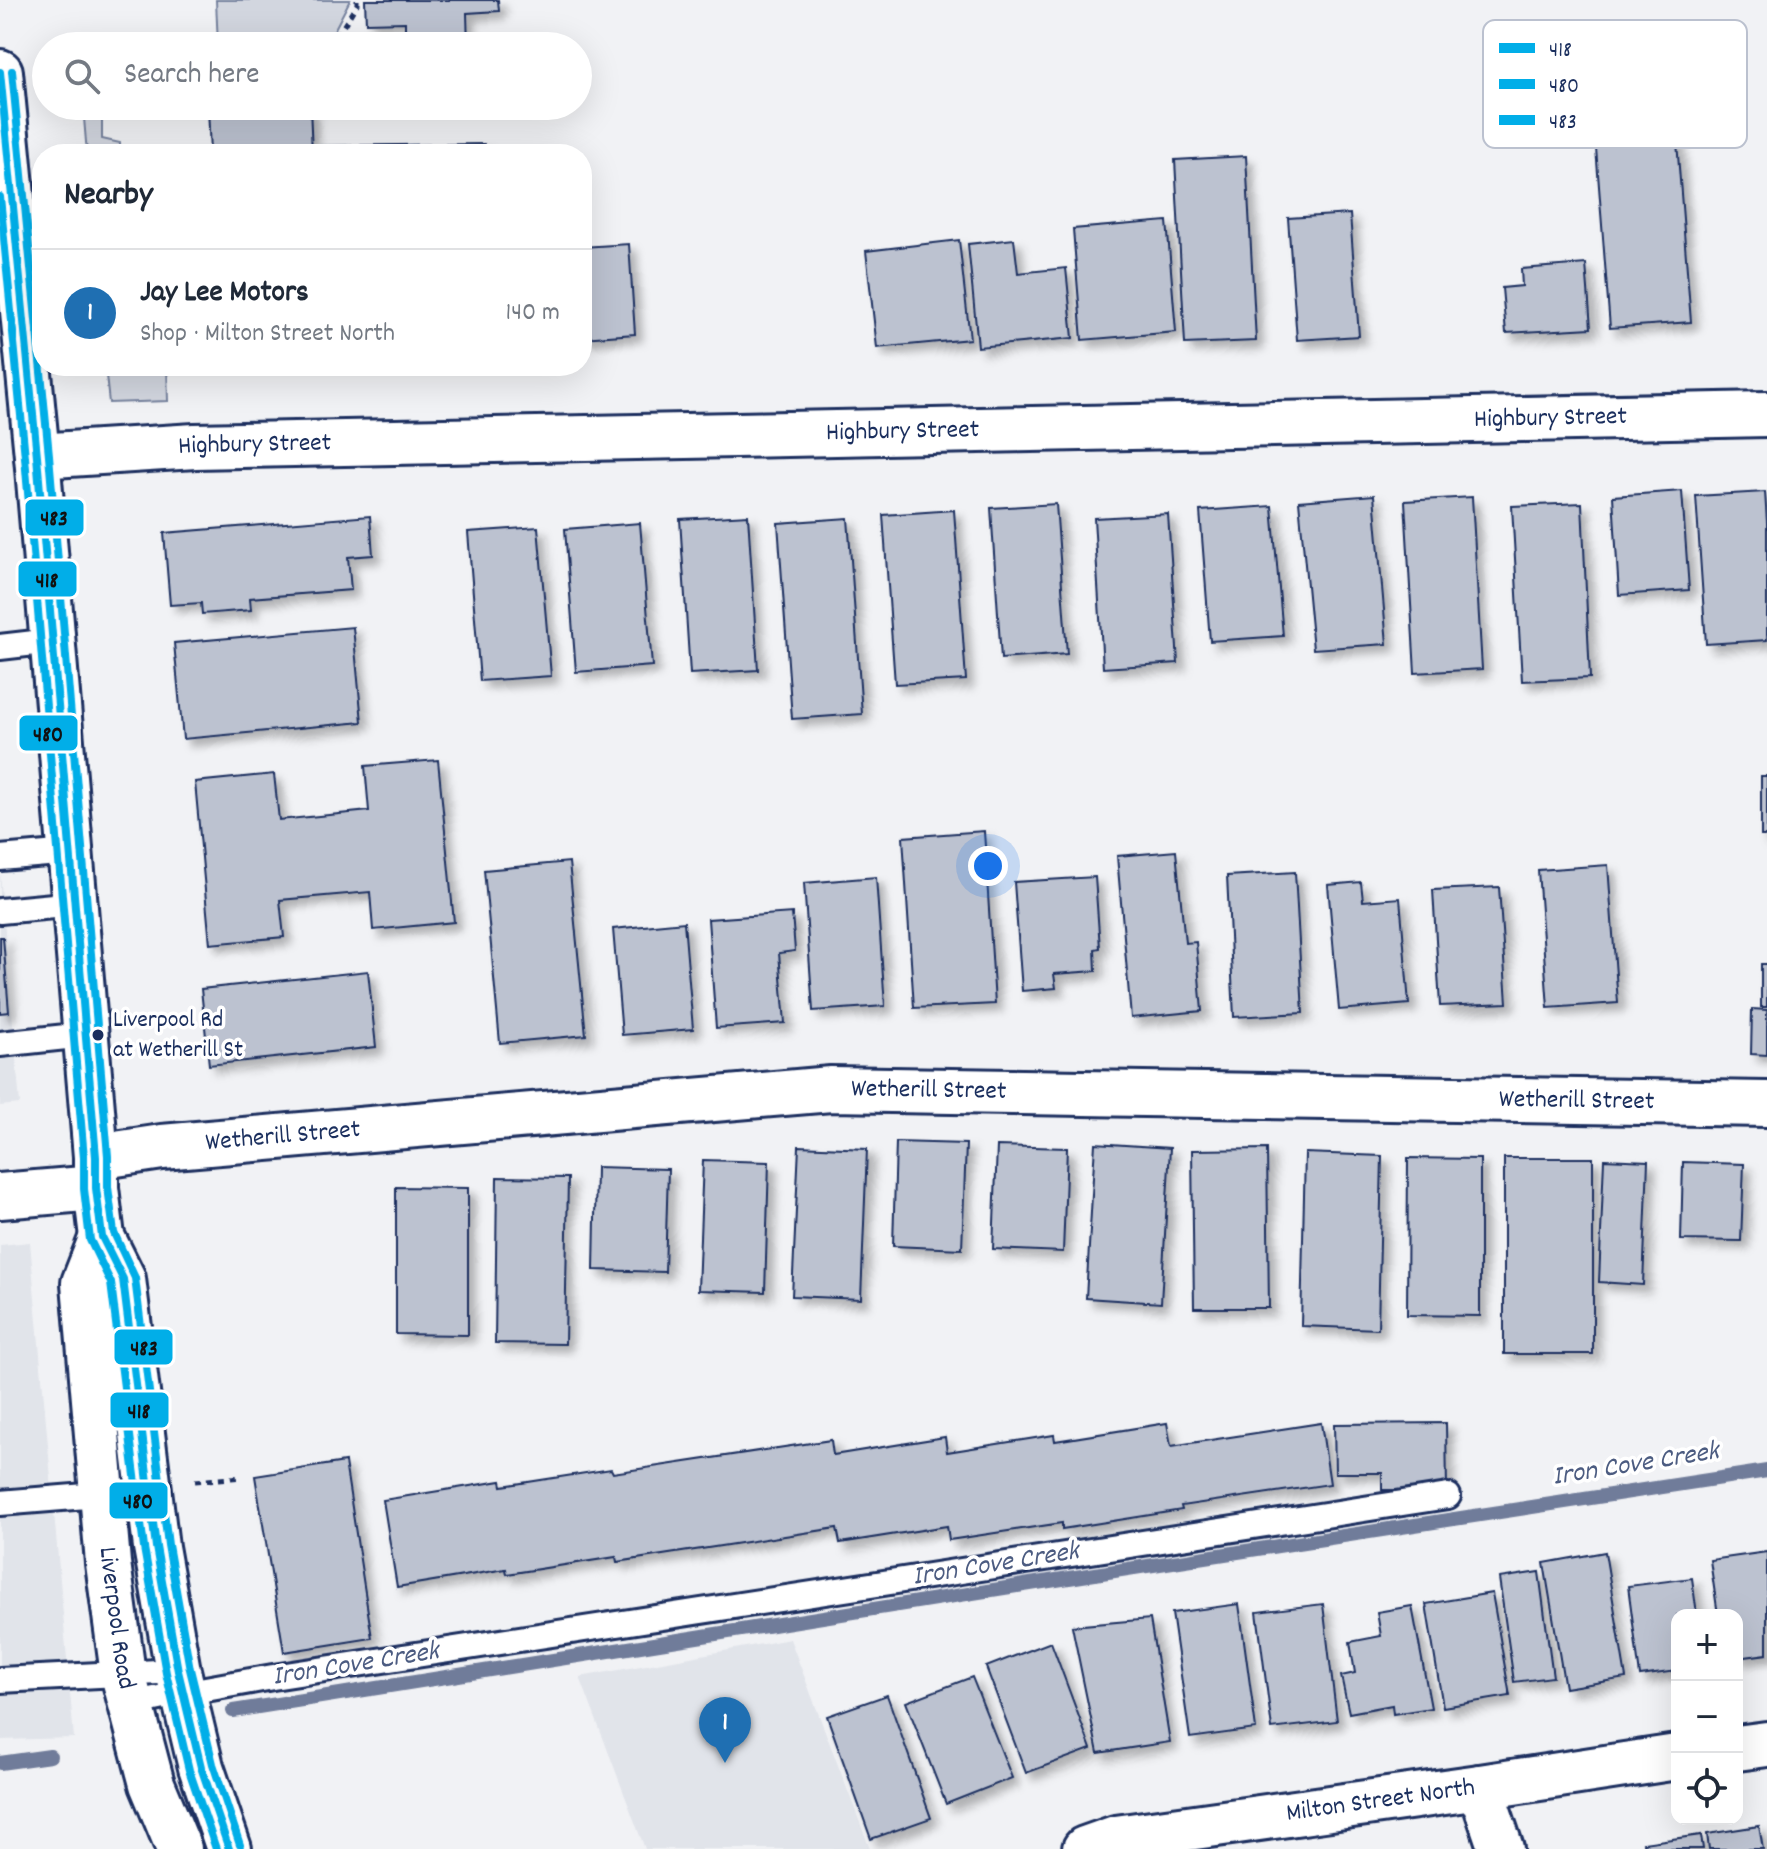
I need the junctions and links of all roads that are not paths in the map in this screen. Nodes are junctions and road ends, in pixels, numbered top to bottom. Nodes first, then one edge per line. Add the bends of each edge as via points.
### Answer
1 (0, 72) edge
2 (1767, 414) edge
3 (37, 456) junction
4 (52, 641) junction
5 (0, 647) edge
6 (70, 852) junction
7 (0, 858) edge
8 (75, 904) junction
9 (0, 911) edge
10 (85, 1035) junction
11 (0, 1044) edge
12 (1767, 1104) edge
13 (96, 1172) junction
14 (0, 1196) edge
15 (102, 1237) junction
16 (148, 1491) junction
17 (102, 1494) junction
18 (1448, 1496) dead end
19 (0, 1503) edge
20 (0, 1680) edge
21 (180, 1682) junction
22 (127, 1689) junction
23 (1767, 1744) edge
24 (1743, 1747) edge
25 (1671, 1758) edge
26 (1480, 1787) junction
27 (179, 1849) edge
28 (229, 1849) edge
29 (1085, 1849) edge
30 (1501, 1849) edge

1 - 3 main road, Liverpool Road
2 - 3 main road, Highbury Street via 195,446
3 - 4 main road, Liverpool Road
4 - 5 lane
4 - 6 main road, Liverpool Road
6 - 7 lane
6 - 8 main road, Liverpool Road
8 - 9 lane
8 - 10 main road, Liverpool Road
10 - 11 lane
10 - 13 main road, Liverpool Road
12 - 13 main road, Wetherill Street via 831,1089 162,1147
13 - 14 main road, Wetherill Street
13 - 15 main road, Liverpool Road
15 - 16 main road, Liverpool Road via 123,1279
15 - 17 main road, Liverpool Road via 84,1283
16 - 17 lane
16 - 21 main road, Liverpool Road
17 - 19 lane
17 - 22 main road, Liverpool Road
18 - 21 lane via 351,1665
20 - 22 lane
21 - 22 lane
21 - 28 main road, Liverpool Road
22 - 27 main road, Liverpool Road via 152,1784
23 - 24 main road
25 - 26 main road, Milton Street North
26 - 29 main road, Milton Street North via 1116,1838
26 - 30 main road

